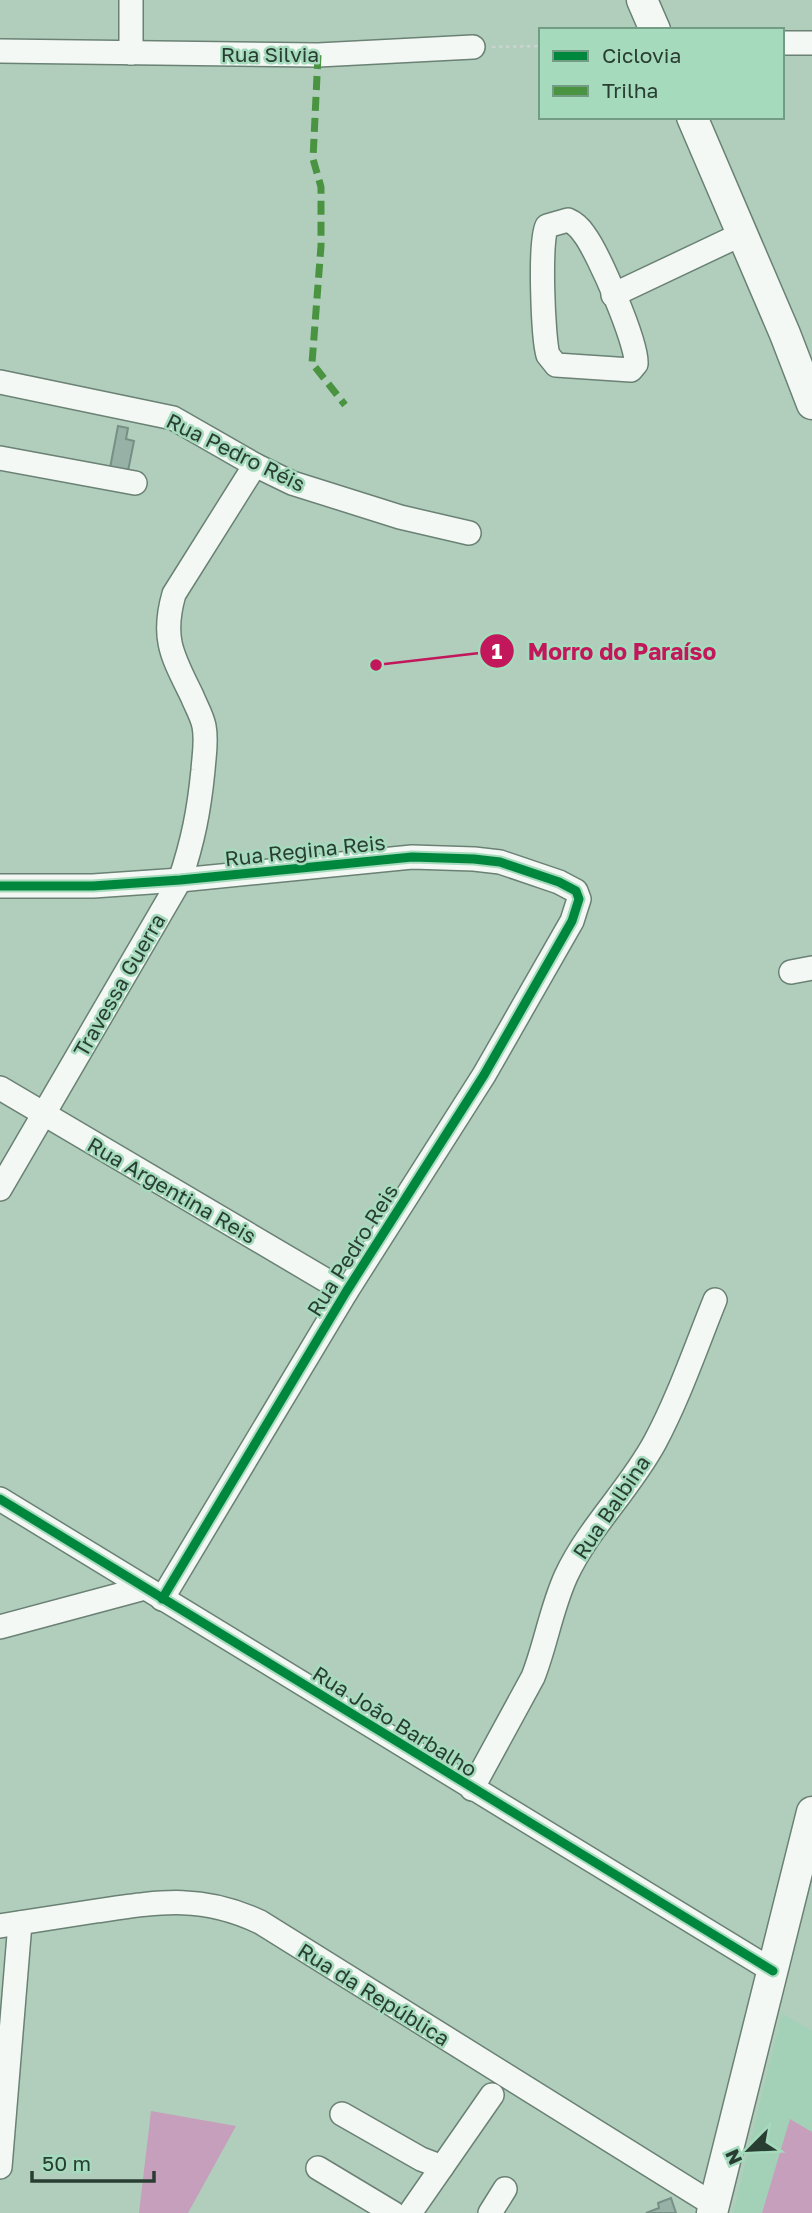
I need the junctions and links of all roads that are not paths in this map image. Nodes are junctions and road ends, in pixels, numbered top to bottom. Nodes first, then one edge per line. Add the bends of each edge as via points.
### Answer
1 (131, 0) edge
2 (642, 0) edge
3 (654, 28) edge
4 (784, 43) edge
5 (812, 43) edge
6 (473, 47) road end
7 (0, 51) edge
8 (131, 53) junction
9 (693, 119) edge
10 (742, 234) junction
11 (614, 295) junction
12 (0, 382) edge
13 (812, 404) edge
14 (0, 458) edge
15 (255, 465) junction
16 (135, 483) dead end
17 (469, 533) dead end
18 (180, 880) junction
19 (0, 886) edge
20 (572, 921) joint
21 (0, 1087) edge
22 (44, 1116) junction
23 (0, 1189) edge
24 (346, 1292) junction
25 (715, 1300) dead end
26 (0, 1499) edge
27 (154, 1594) junction
28 (0, 1627) edge
29 (472, 1789) junction
30 (812, 1812) edge
31 (808, 1849) edge
32 (10, 1924) edge
33 (773, 1971) junction
34 (492, 2095) dead end
35 (342, 2114) dead end
36 (0, 2167) edge
37 (442, 2167) junction
38 (318, 2168) dead end
39 (505, 2189) dead end
40 (713, 2209) edge
41 (393, 2213) edge
42 (410, 2213) edge
43 (490, 2213) edge

1 - 8 street
2 - 3 main road
4 - 5 street
6 - 8 street, Rua Silvia via 318,55
7 - 8 street, Rua Silvia
9 - 10 main road
10 - 11 street
10 - 13 main road
11 - 11 street via 589,242 573,222 560,221 545,228 547,349 553,363 631,370 636,353
12 - 15 street, Rua Pedro Réis via 173,418
14 - 16 street
15 - 17 street, Rua Pedro Réis via 322,493
15 - 18 street, Travessa Guerra via 174,594 167,615 170,649 200,715 205,748 194,839
18 - 19 street, Rua Regina Reis
18 - 20 street, Rua Regina Reis via 412,857 474,859 500,862 576,891 579,899
18 - 22 street, Travessa Guerra
20 - 24 street, Rua Pedro Reis via 484,1075
21 - 22 street, Rua Argentina Reis
22 - 23 street, Travessa Guerra
22 - 24 street, Rua Argentina Reis
24 - 27 street, Rua Pedro Reis
25 - 29 street, Rua Balbina via 654,1443 566,1576 533,1677
26 - 27 street, Rua João Barbalho
27 - 28 street
27 - 29 street, Rua João Barbalho
29 - 33 street, Rua João Barbalho
30 - 31 main road
31 - 33 main road
32 - 36 street
32 - 40 street, Rua da República via 160,1903 235,1910
33 - 40 main road
34 - 37 street
35 - 37 street
37 - 42 street
38 - 41 street
39 - 43 street

